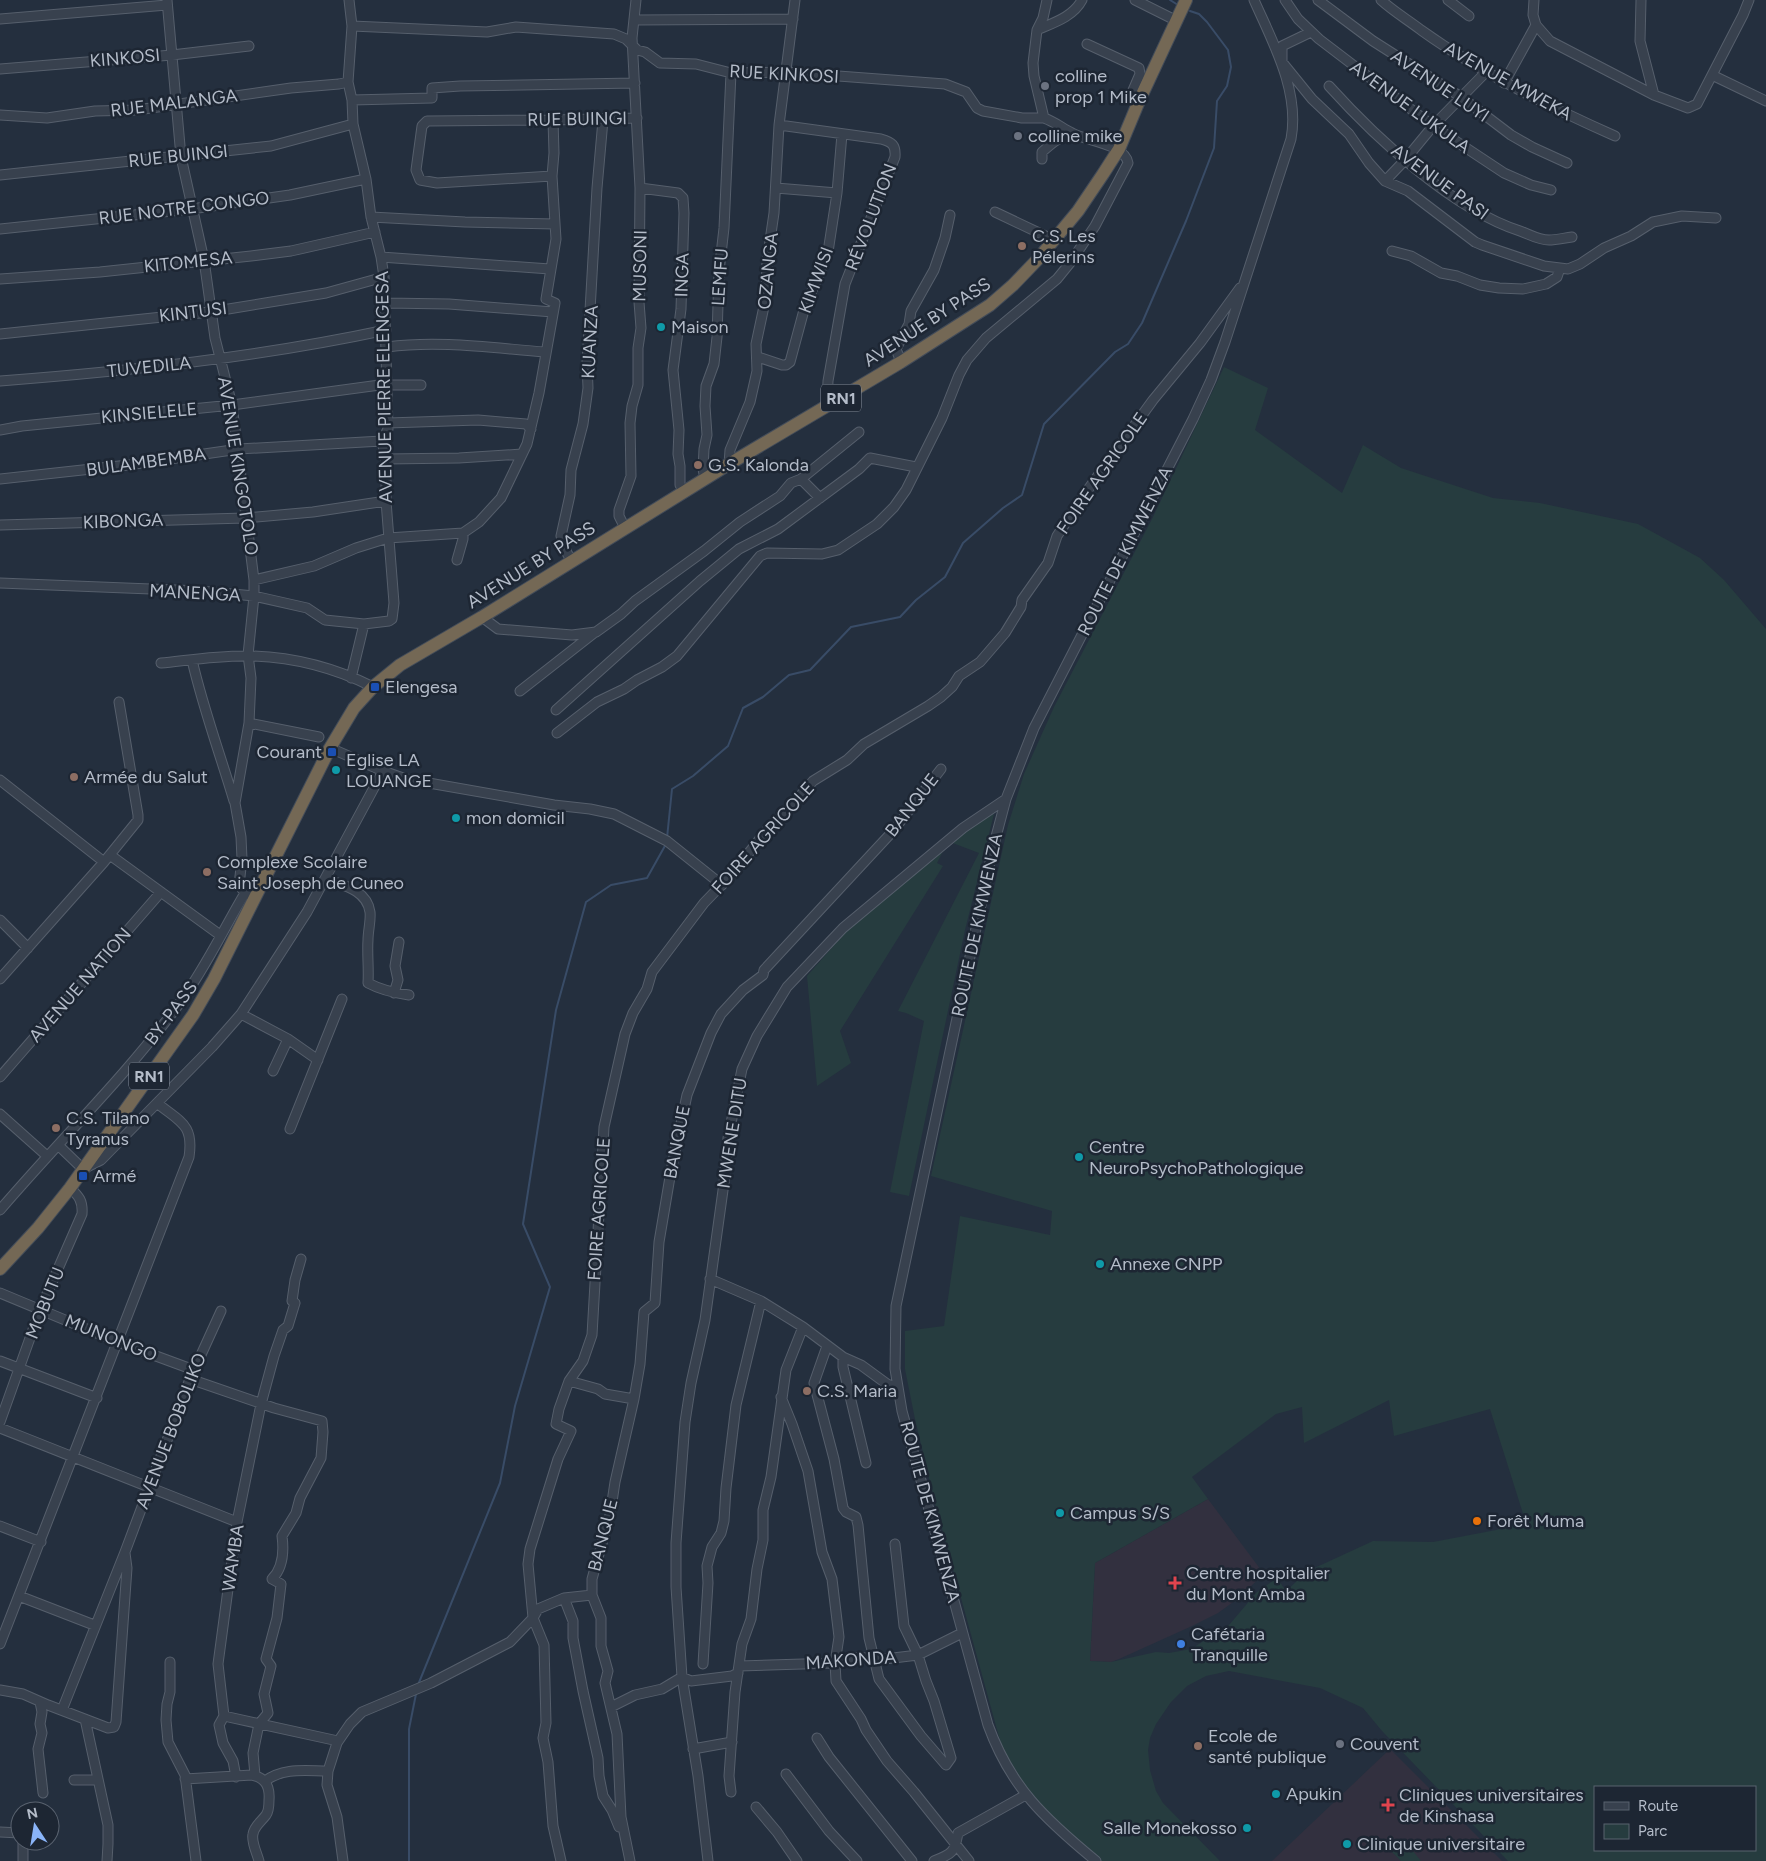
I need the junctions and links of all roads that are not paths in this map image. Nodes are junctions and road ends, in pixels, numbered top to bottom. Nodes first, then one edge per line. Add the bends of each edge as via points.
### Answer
1 (350, 0) edge
2 (636, 0) edge
3 (795, 0) edge
4 (1047, 0) edge
5 (1082, 0) edge
6 (1135, 0) edge
7 (1186, 0) edge
8 (1254, 0) edge
9 (1285, 0) edge
10 (1318, 0) edge
11 (1381, 0) edge
12 (1448, 0) edge
13 (1534, 0) edge
14 (1641, 0) edge
15 (1749, 0) edge
16 (167, 2) edge
17 (1469, 16) dead end
18 (0, 19) edge
19 (634, 20) junction
20 (793, 20) junction
21 (1177, 21) junction
22 (1536, 25) junction
23 (352, 26) junction
24 (1036, 30) junction
25 (1311, 32) junction
26 (632, 44) junction
27 (1087, 44) dead end
28 (250, 46) dead end
29 (172, 54) junction
30 (1282, 62) junction
31 (0, 69) edge
32 (785, 72) junction
33 (731, 73) junction
34 (1485, 73) junction
35 (1712, 75) junction
36 (348, 82) junction
37 (635, 83) junction
38 (1504, 83) junction
39 (1329, 86) dead end
40 (1654, 94) junction
41 (1461, 98) junction
42 (352, 100) junction
43 (1139, 101) junction
44 (1766, 102) edge
45 (178, 105) junction
46 (0, 115) edge
47 (638, 118) junction
48 (1044, 118) junction
49 (553, 120) junction
50 (603, 120) junction
51 (353, 124) junction
52 (779, 125) junction
53 (1433, 126) junction
54 (842, 134) junction
55 (1072, 134) junction
56 (1615, 136) dead end
57 (1119, 150) junction
58 (181, 156) junction
59 (1042, 159) dead end
60 (1405, 160) junction
61 (1568, 163) dead end
62 (0, 175) edge
63 (552, 176) junction
64 (366, 179) junction
65 (1385, 181) junction
66 (640, 188) junction
67 (776, 188) junction
68 (1551, 190) dead end
69 (837, 193) junction
70 (191, 209) junction
71 (995, 212) dead end
72 (950, 215) dead end
73 (371, 216) junction
74 (1716, 218) dead end
75 (555, 224) junction
76 (0, 229) edge
77 (375, 232) junction
78 (1572, 237) dead end
79 (1054, 240) junction
80 (1392, 251) dead end
81 (381, 257) junction
82 (204, 260) junction
83 (1560, 268) junction
84 (550, 269) junction
85 (384, 277) junction
86 (0, 278) edge
87 (1244, 282) junction
88 (386, 303) junction
89 (210, 312) junction
90 (553, 312) junction
91 (386, 330) junction
92 (0, 334) edge
93 (387, 347) junction
94 (545, 352) junction
95 (758, 357) junction
96 (221, 360) junction
97 (902, 362) junction
98 (0, 381) edge
99 (387, 384) junction
100 (422, 385) dead end
101 (828, 405) junction
102 (232, 406) junction
103 (388, 423) junction
104 (531, 429) junction
105 (0, 430) edge
106 (859, 432) dead end
107 (382, 441) junction
108 (239, 449) junction
109 (522, 454) junction
110 (386, 459) junction
111 (729, 464) junction
112 (916, 467) junction
113 (801, 478) junction
114 (0, 479) edge
115 (705, 479) junction
116 (680, 485) dead end
117 (820, 498) junction
118 (386, 501) junction
119 (245, 518) junction
120 (0, 525) edge
121 (625, 528) junction
122 (463, 533) junction
123 (388, 538) junction
124 (457, 560) dead end
125 (572, 560) junction
126 (254, 580) junction
127 (0, 583) edge
128 (254, 596) junction
129 (482, 617) junction
130 (384, 622) joint
131 (364, 624) junction
132 (596, 632) junction
133 (248, 655) junction
134 (192, 660) junction
135 (161, 663) dead end
136 (351, 678) junction
137 (373, 688) junction
138 (520, 692) dead end
139 (119, 702) dead end
140 (556, 710) dead end
141 (249, 723) junction
142 (556, 733) dead end
143 (319, 737) dead end
144 (330, 748) junction
145 (940, 769) dead end
146 (383, 771) junction
147 (0, 780) edge
148 (1006, 799) junction
149 (235, 803) junction
150 (107, 858) junction
151 (326, 879) junction
152 (722, 885) junction
153 (161, 892) junction
154 (249, 895) junction
155 (0, 920) edge
156 (220, 935) junction
157 (399, 942) dead end
158 (28, 948) junction
159 (0, 980) edge
160 (394, 993) junction
161 (409, 995) dead end
162 (342, 999) dead end
163 (241, 1014) junction
164 (288, 1040) junction
165 (318, 1060) junction
166 (273, 1071) dead end
167 (0, 1077) edge
168 (157, 1103) junction
169 (0, 1114) edge
170 (290, 1129) dead end
171 (58, 1145) junction
172 (47, 1156) junction
173 (83, 1169) junction
174 (70, 1188) junction
175 (0, 1210) edge
176 (301, 1259) dead end
177 (0, 1270) edge
178 (710, 1279) junction
179 (0, 1292) edge
180 (761, 1301) junction
181 (40, 1310) junction
182 (221, 1311) dead end
183 (803, 1327) junction
184 (118, 1342) junction
185 (827, 1346) junction
186 (843, 1358) junction
187 (0, 1361) edge
188 (19, 1370) junction
189 (194, 1370) junction
190 (190, 1379) junction
191 (569, 1381) junction
192 (898, 1387) junction
193 (780, 1397) junction
194 (97, 1398) junction
195 (634, 1399) junction
196 (261, 1404) junction
197 (0, 1422) edge
198 (0, 1428) edge
199 (74, 1457) junction
200 (866, 1463) dead end
201 (149, 1488) junction
202 (237, 1522) junction
203 (0, 1526) edge
204 (40, 1542) junction
205 (896, 1544) dead end
206 (125, 1552) junction
207 (592, 1595) junction
208 (19, 1596) junction
209 (564, 1598) junction
210 (533, 1618) junction
211 (94, 1625) junction
212 (958, 1635) dead end
213 (0, 1644) edge
214 (918, 1655) junction
215 (874, 1656) junction
216 (170, 1662) dead end
217 (835, 1663) junction
218 (702, 1664) dead end
219 (738, 1670) junction
220 (682, 1677) junction
221 (0, 1690) edge
222 (40, 1702) junction
223 (611, 1707) junction
224 (62, 1710) junction
225 (224, 1716) junction
226 (85, 1719) junction
227 (259, 1724) junction
228 (817, 1738) dead end
229 (338, 1741) junction
230 (732, 1742) junction
231 (693, 1749) junction
232 (328, 1771) junction
233 (786, 1774) dead end
234 (255, 1775) junction
235 (236, 1777) junction
236 (185, 1779) junction
237 (74, 1780) dead end
238 (97, 1780) junction
239 (265, 1781) junction
240 (731, 1792) dead end
241 (42, 1793) dead end
242 (1022, 1797) dead end
243 (756, 1806) dead end
244 (624, 1838) junction
245 (956, 1846) junction
246 (709, 1860) edge
247 (107, 1861) edge
248 (196, 1861) edge
249 (259, 1861) edge
250 (343, 1861) edge
251 (561, 1861) edge
252 (630, 1861) edge
253 (797, 1861) edge
254 (857, 1861) edge
255 (912, 1861) edge
256 (934, 1861) edge
257 (969, 1861) edge
258 (1096, 1861) edge

1 - 23 street, AVENUE PIERRE ELENGESA
2 - 19 street, MUSONI
3 - 20 street, OZANGA
4 - 24 street
5 - 24 street via 1058,21
6 - 21 street
7 - 21 highway, AVENUE BY PASS / RN1
8 - 30 street, ROUTE DE KIMWENZA
9 - 25 street, AVENUE LUKULA
10 - 41 street, AVENUE LUYI
11 - 34 street, AVENUE MWEKA
12 - 17 street
13 - 22 street
14 - 40 street via 1640,41
15 - 35 street
16 - 18 street
16 - 29 street, AVENUE KINGOTOLO
19 - 20 street
19 - 26 street, MUSONI
20 - 32 street, OZANGA
21 - 43 highway, AVENUE BY PASS / RN1
22 - 38 street
22 - 40 street via 1550,41
23 - 26 street, RUE KINKOSI via 487,32 516,27 614,34
23 - 36 street, AVENUE PIERRE ELENGESA
24 - 48 street via 1034,76
25 - 30 street via 1282,46
25 - 53 street, AVENUE LUKULA
26 - 33 street, RUE KINKOSI via 660,63 696,64
26 - 37 street, MUSONI
27 - 43 street via 1139,68 1140,74 1131,94
28 - 29 street, KINKOSI
29 - 31 street, KINKOSI
29 - 45 street, AVENUE KINGOTOLO
30 - 65 street via 1312,99 1349,134
30 - 87 street, ROUTE DE KIMWENZA via 1294,117 1290,143
32 - 33 street, RUE KINKOSI
32 - 48 street, RUE KINKOSI via 945,84 966,92 977,108 1022,118
32 - 52 street, OZANGA
33 - 115 street, LEMFU via 717,338 714,364 706,386
34 - 38 street, AVENUE MWEKA
34 - 41 street
35 - 40 street via 1693,107 1688,108
35 - 44 street
36 - 42 street, AVENUE PIERRE ELENGESA
36 - 45 street, RUE MALANGA
37 - 42 street via 432,88 432,98 420,100
37 - 47 street, MUSONI
38 - 56 street, AVENUE MWEKA via 1563,114
39 - 60 street, AVENUE PASI
41 - 53 street
41 - 61 street, AVENUE LUYI via 1510,134
42 - 51 street, AVENUE PIERRE ELENGESA
43 - 57 highway, AVENUE BY PASS / RN1
45 - 46 street, RUE MALANGA via 47,118
45 - 58 street, AVENUE KINGOTOLO
47 - 50 street, RUE BUINGI
47 - 66 street, MUSONI
48 - 55 street
49 - 50 street, RUE BUINGI
49 - 63 street
49 - 63 street, RUE BUINGI via 427,121 422,126 416,170 420,180 437,183
50 - 125 street, KUANZA via 588,388 571,470 562,536
51 - 58 street, RUE BUINGI via 271,146
51 - 64 street, AVENUE PIERRE ELENGESA
52 - 54 street, RÉVOLUTION
52 - 67 street, OZANGA
53 - 60 street
53 - 68 street, AVENUE LUKULA via 1504,173
54 - 69 street, KIMWISI
54 - 101 street, RÉVOLUTION via 882,139 892,143 895,152 845,284 828,381
55 - 57 street
55 - 59 street via 1054,142 1042,152
57 - 79 highway, AVENUE BY PASS / RN1
57 - 112 street via 1126,155 1128,162 1095,226 1056,279 1006,320 971,355
58 - 62 street, RUE BUINGI
58 - 70 street, AVENUE KINGOTOLO
60 - 65 street
60 - 78 street, AVENUE PASI via 1471,208 1506,227 1549,240
63 - 75 street
64 - 70 street, RUE NOTRE CONGO via 290,195
64 - 73 street, AVENUE PIERRE ELENGESA
65 - 83 street via 1408,191 1475,242 1544,266
66 - 116 street, INGA via 678,193 683,198 682,309 673,370
66 - 121 street, MUSONI via 639,302 642,328 638,348 638,385 630,423 631,476 619,510
67 - 69 street
67 - 95 street, OZANGA via 766,297 756,344
69 - 95 street, KIMWISI via 828,252 804,310 790,362 782,366
70 - 76 street, RUE NOTRE CONGO
70 - 82 street, AVENUE KINGOTOLO
71 - 79 street
72 - 97 street via 934,270 911,311 909,324 896,349
73 - 75 street
73 - 77 street, AVENUE PIERRE ELENGESA
74 - 83 street via 1682,216 1653,222 1580,264 1568,269
75 - 84 street via 556,239
77 - 81 street, AVENUE PIERRE ELENGESA
77 - 82 street, KITOMESA via 291,251
79 - 97 highway, AVENUE BY PASS / RN1 via 990,305
80 - 83 street via 1411,256 1441,273 1480,286 1499,288 1523,289 1546,284 1557,277
81 - 84 street
81 - 85 street, AVENUE PIERRE ELENGESA
82 - 86 street, KITOMESA via 100,272
82 - 89 street, AVENUE KINGOTOLO
84 - 90 street via 546,299 555,303
85 - 88 street, AVENUE PIERRE ELENGESA
85 - 89 street, KINTUSI via 326,293
87 - 148 street, ROUTE DE KIMWENZA via 1214,372 1193,419 1034,728
87 - 152 street, FOIRE AGRICOLE via 1153,400 1057,536 1048,562 1022,600 1006,634 980,662 959,676 941,697 864,744 847,760 814,780
88 - 90 street
88 - 91 street, AVENUE PIERRE ELENGESA
89 - 92 street, KINTUSI
89 - 96 street, AVENUE KINGOTOLO
90 - 94 street
91 - 93 street, AVENUE PIERRE ELENGESA
91 - 96 street, TUVEDILA
93 - 94 street via 413,343
93 - 99 street, AVENUE PIERRE ELENGESA
94 - 104 street
95 - 111 street, OZANGA via 750,402 730,450
96 - 98 street, TUVEDILA
96 - 102 street, AVENUE KINGOTOLO
97 - 101 highway, AVENUE BY PASS / RN1
99 - 100 street, KINSIELELE
99 - 102 street, KINSIELELE
99 - 103 street, AVENUE PIERRE ELENGESA
101 - 111 highway, AVENUE BY PASS / RN1
102 - 105 street, KINSIELELE
102 - 108 street, AVENUE KINGOTOLO
103 - 104 street via 478,420 526,424
103 - 107 street, AVENUE PIERRE ELENGESA
104 - 109 street
106 - 113 street
107 - 108 street, BULAMBEMBA
107 - 110 street, AVENUE PIERRE ELENGESA
108 - 114 street, BULAMBEMBA
108 - 119 street, AVENUE KINGOTOLO
109 - 110 street
109 - 122 street via 501,498 479,522
110 - 118 street, AVENUE PIERRE ELENGESA
111 - 115 highway, AVENUE BY PASS / RN1
112 - 117 street via 870,458
112 - 142 street via 906,490 877,524 831,552 760,556 677,656 597,702
113 - 117 street
113 - 132 street
115 - 121 highway, AVENUE BY PASS / RN1
117 - 140 street via 778,529 739,549
118 - 119 street, KIBONGA
118 - 123 street, AVENUE PIERRE ELENGESA
119 - 120 street, KIBONGA
119 - 126 street, AVENUE KINGOTOLO
121 - 125 highway, AVENUE BY PASS / RN1
122 - 123 street
122 - 124 street
123 - 126 street via 314,566
123 - 130 street, AVENUE PIERRE ELENGESA via 393,610 392,619
125 - 129 highway, AVENUE BY PASS / RN1
126 - 128 street, AVENUE KINGOTOLO
127 - 128 street, MANENGA
128 - 131 street, MANENGA via 307,608 325,620
128 - 133 street, AVENUE KINGOTOLO
129 - 132 street via 496,628 505,630 572,635
129 - 137 highway, AVENUE BY PASS / RN1 via 400,666
130 - 131 street, MANENGA
131 - 136 street
132 - 138 street
133 - 134 street
133 - 136 street via 307,663
133 - 141 street, AVENUE KINGOTOLO via 251,678
134 - 135 street
134 - 149 street
136 - 137 street
137 - 144 highway, AVENUE BY PASS / RN1 via 354,708
139 - 150 street via 138,818
141 - 143 street
141 - 149 street, AVENUE KINGOTOLO
144 - 146 street
144 - 154 highway, AVENUE BY PASS / RN1
145 - 195 street, BANQUE via 894,831 764,970 764,975 741,992 721,1014 711,1033 686,1099 659,1242 655,1303 644,1312
146 - 151 street
146 - 152 street via 411,780 614,814 667,841
147 - 150 street
148 - 178 street, MWENE DITU via 951,838 845,926 782,994 757,1036 741,1072 728,1138
148 - 192 street, ROUTE DE KIMWENZA via 896,1299 894,1343
149 - 154 street, AVENUE KINGOTOLO via 241,837 239,881
150 - 153 street
150 - 158 street
151 - 160 street via 361,894 368,905 368,983
151 - 163 street
152 - 191 street, FOIRE AGRICOLE via 652,972 625,1034 604,1127 592,1335 582,1362
153 - 156 street
153 - 167 street, AVENUE NATION
154 - 156 street, BY-PASS
154 - 173 highway, AVENUE BY PASS / RN1 via 214,979 193,1015
155 - 158 street
156 - 171 street, BY-PASS via 197,979 179,1004
157 - 160 street via 395,966 398,980
158 - 159 street
160 - 161 street
162 - 165 street
163 - 164 street
163 - 168 street
164 - 165 street
164 - 166 street
165 - 170 street
168 - 173 street via 101,1160
168 - 184 street via 188,1128 191,1145
169 - 172 street
171 - 172 street, BY-PASS
171 - 173 street
172 - 175 street, BY-PASS
173 - 174 highway, AVENUE BY PASS / RN1
174 - 177 highway, AVENUE BY PASS / RN1
174 - 181 street, MOBUTU via 80,1197 82,1214
176 - 196 street, WAMBA via 292,1301 295,1303 288,1326 280,1338
178 - 180 street
178 - 220 street, MWENE DITU via 685,1422 679,1487 676,1574
179 - 181 street, MUNONGO
180 - 183 street
180 - 218 street via 736,1405 724,1522 707,1566
181 - 184 street, MUNONGO
181 - 188 street, MOBUTU
182 - 189 street, AVENUE BOBOLIKO
183 - 185 street
183 - 193 street via 786,1368
184 - 189 street, MUNONGO
184 - 194 street
185 - 186 street
185 - 215 street via 814,1383 843,1508 856,1517 858,1525 869,1638
186 - 192 street
186 - 200 street
187 - 188 street
188 - 194 street
188 - 197 street, MOBUTU
189 - 190 street, AVENUE BOBOLIKO
190 - 196 street
190 - 201 street, AVENUE BOBOLIKO
191 - 195 street via 598,1388 605,1394
191 - 210 street, FOIRE AGRICOLE via 556,1424 571,1431 558,1459 528,1558
192 - 258 street, ROUTE DE KIMWENZA via 914,1458 990,1730 1003,1762 1032,1804
193 - 217 street via 808,1471 822,1552 832,1579 839,1637
193 - 219 street via 771,1477 763,1510 764,1540 756,1569 751,1619 742,1644
194 - 199 street
195 - 207 street, BANQUE via 610,1514 592,1579
196 - 202 street, WAMBA
196 - 227 street via 322,1421 323,1432 321,1458 282,1536 280,1572 272,1579 281,1584 280,1598 266,1659 271,1666 264,1694 268,1713
198 - 199 street
199 - 201 street
199 - 204 street
201 - 202 street
201 - 206 street, AVENUE BOBOLIKO
202 - 225 street, WAMBA via 218,1664
203 - 204 street
204 - 208 street
205 - 214 street via 904,1626
206 - 211 street, AVENUE BOBOLIKO
206 - 226 street, AVENUE BOBOLIKO via 116,1722 112,1729
207 - 209 street
207 - 223 street via 601,1618
208 - 211 street
208 - 213 street
209 - 210 street via 538,1608
209 - 244 street via 573,1621 573,1638 603,1796
210 - 229 street via 515,1637 497,1649 431,1684 360,1713
210 - 251 street via 544,1644 546,1723 543,1738 553,1826
211 - 224 street, AVENUE BOBOLIKO
212 - 214 street, MAKONDA
214 - 215 street, MAKONDA via 885,1659
214 - 215 street via 951,1758 946,1765 879,1679
215 - 217 street, MAKONDA
216 - 236 street via 166,1720 168,1742
217 - 219 street, MAKONDA
217 - 245 street via 836,1681 866,1730
219 - 220 street, MAKONDA via 732,1676 691,1682
219 - 230 street
220 - 223 street via 662,1689 635,1695
220 - 231 street, MWENE DITU
221 - 222 street, AVENUE BOBOLIKO via 23,1694
222 - 224 street, AVENUE BOBOLIKO
222 - 241 street via 42,1733 38,1749
223 - 244 street via 617,1734 620,1817
224 - 226 street, AVENUE BOBOLIKO
225 - 227 street
225 - 235 street, WAMBA via 219,1725
226 - 238 street
227 - 229 street
227 - 234 street via 253,1753
228 - 255 street
229 - 232 street
230 - 231 street
230 - 240 street
231 - 246 street, MWENE DITU
232 - 239 street via 284,1772
232 - 250 street via 327,1785 337,1817
233 - 254 street via 829,1831
234 - 235 street
234 - 239 street
235 - 236 street
236 - 248 street
237 - 238 street
238 - 247 street via 108,1825
239 - 249 street via 269,1793 268,1810 259,1821 253,1837
242 - 245 street via 958,1833
243 - 253 street
244 - 252 street
245 - 256 street via 950,1855
245 - 257 street

